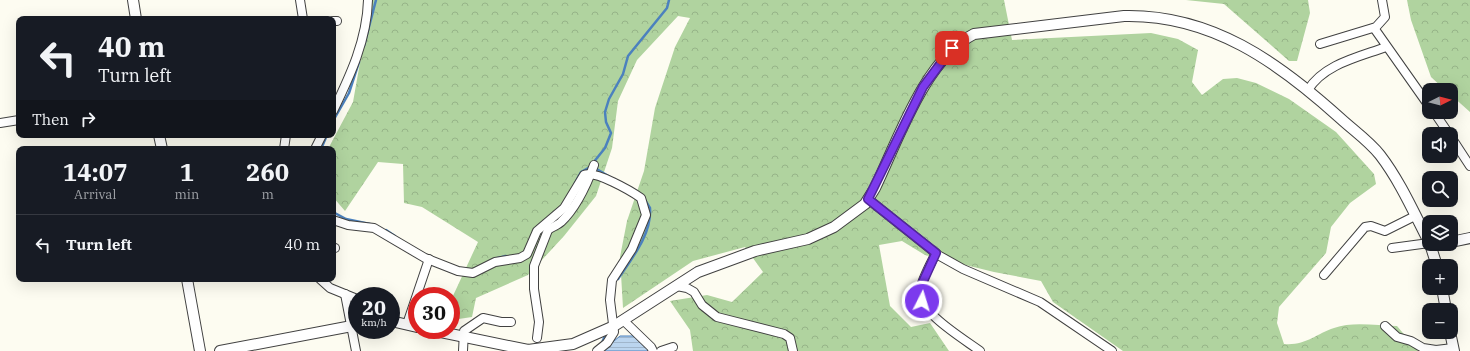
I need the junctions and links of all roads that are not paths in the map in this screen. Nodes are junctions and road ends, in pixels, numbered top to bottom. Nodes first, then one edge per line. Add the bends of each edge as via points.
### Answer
1 (133, 0) edge
2 (300, 0) edge
3 (368, 0) edge
4 (1382, 0) edge
5 (136, 16) edge
6 (303, 16) edge
7 (1374, 28) junction
8 (1320, 44) dead end
9 (1386, 47) junction
10 (1308, 90) junction
11 (1422, 96) edge
12 (336, 104) edge
13 (16, 120) edge
14 (0, 123) edge
15 (1458, 148) edge
16 (1470, 166) edge
17 (593, 169) junction
18 (868, 199) junction
19 (1415, 216) junction
20 (336, 221) edge
21 (1422, 228) edge
22 (1470, 238) edge
23 (1458, 241) edge
24 (1422, 245) edge
25 (1392, 248) dead end
26 (936, 253) junction
27 (429, 259) junction
28 (1324, 275) dead end
29 (188, 282) edge
30 (323, 282) edge
31 (677, 286) junction
32 (422, 287) edge
33 (345, 294) junction
34 (348, 295) edge
35 (348, 304) edge
36 (623, 320) junction
37 (512, 322) dead end
38 (348, 326) edge
39 (614, 326) junction
40 (1385, 326) dead end
41 (462, 338) junction
42 (538, 338) dead end
43 (355, 339) edge
44 (1452, 339) edge
45 (673, 348) dead end
46 (1454, 350) edge
47 (200, 351) edge
48 (220, 351) edge
49 (356, 351) edge
50 (463, 351) edge
51 (597, 351) edge
52 (653, 351) edge
53 (661, 351) edge
54 (793, 351) edge
55 (980, 351) edge
56 (1112, 351) edge

1 - 5 street
2 - 6 street
3 - 12 street via 364,36
4 - 7 street via 1385,17
7 - 8 street
7 - 9 street
9 - 10 street via 1334,67 1316,79
9 - 11 street
10 - 18 street via 1282,70 1238,43 1198,25 1178,20 1124,16 974,34 952,48 923,87
10 - 19 street via 1379,154
13 - 14 street
15 - 16 street
17 - 27 street via 582,177 564,208 537,231 527,254 520,258 495,262 473,272 458,271
17 - 39 street via 635,194 645,209 645,221 632,249 612,280 610,316
17 - 42 street via 572,209 560,223 548,230 535,262 534,289 539,322
18 - 26 street
18 - 31 street via 843,221 815,236 720,263 698,272
19 - 21 street
19 - 28 street via 1385,231 1365,226
20 - 27 street via 374,228
22 - 23 street
24 - 25 street
26 - 55 street via 921,286 922,301 933,315
26 - 56 street via 963,268 1040,302
27 - 32 street
29 - 47 street
30 - 33 street via 330,288
31 - 36 street
31 - 54 street via 694,292 702,305 717,317 784,334 790,338
33 - 34 street
33 - 35 street
36 - 39 street
36 - 52 street
37 - 41 street via 483,318 464,331
38 - 48 street
39 - 41 street via 573,344 528,350
39 - 51 street via 614,332 607,343
40 - 46 street via 1397,337 1423,348
41 - 50 street
43 - 49 street
44 - 46 street
45 - 53 street

